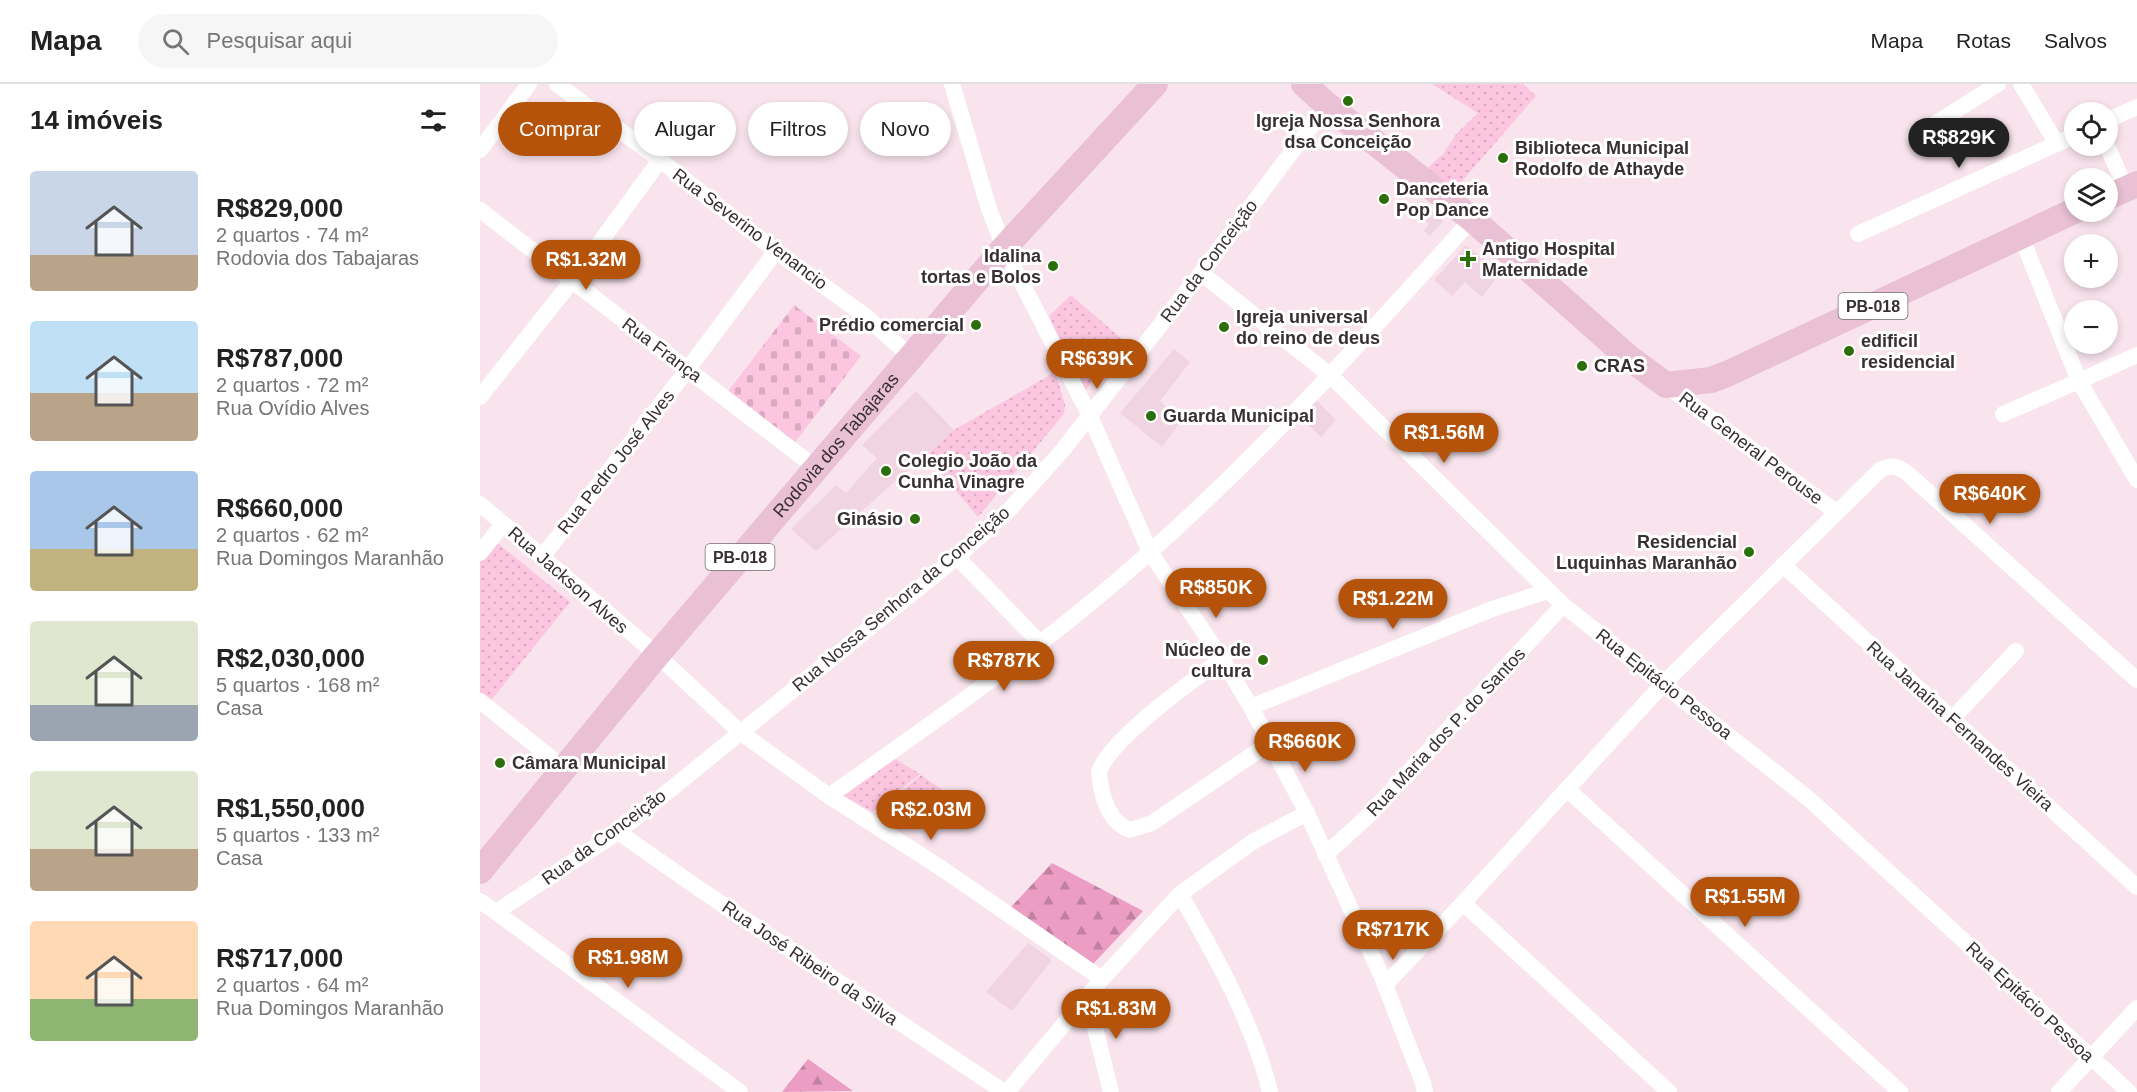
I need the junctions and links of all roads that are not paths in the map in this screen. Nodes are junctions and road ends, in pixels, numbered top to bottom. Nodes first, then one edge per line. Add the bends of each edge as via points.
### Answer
1 (529, 84) edge
2 (557, 84) edge
3 (952, 84) edge
4 (1155, 84) edge
5 (1304, 84) edge
6 (1998, 84) edge
7 (2021, 84) edge
8 (1326, 105) junction
9 (2137, 107) edge
10 (2118, 116) edge
11 (1914, 137) dead end
12 (2064, 140) edge
13 (2057, 144) junction
14 (480, 150) edge
15 (2111, 156) edge
16 (660, 160) junction
17 (2124, 190) edge
18 (480, 210) edge
19 (2064, 216) edge
20 (1472, 219) junction
21 (1858, 234) dead end
22 (2021, 236) junction
23 (1004, 248) junction
24 (776, 251) junction
25 (1201, 273) junction
26 (572, 281) junction
27 (2137, 355) edge
28 (911, 357) junction
29 (687, 369) junction
30 (1331, 376) junction
31 (2079, 381) junction
32 (1666, 385) junction
33 (480, 397) edge
34 (1089, 414) junction
35 (2003, 414) dead end
36 (816, 468) junction
37 (2137, 480) edge
38 (480, 504) edge
39 (1836, 512) junction
40 (503, 524) junction
41 (1150, 552) junction
42 (480, 553) edge
43 (542, 557) junction
44 (957, 557) junction
45 (1784, 565) junction
46 (1548, 591) junction
47 (1563, 605) junction
48 (1041, 644) junction
49 (2016, 651) dead end
50 (657, 655) junction
51 (1222, 659) junction
52 (2137, 680) edge
53 (1664, 683) junction
54 (480, 700) edge
55 (1251, 707) junction
56 (1952, 719) junction
57 (740, 732) junction
58 (1271, 742) junction
59 (725, 745) joint
60 (565, 769) junction
61 (1567, 789) junction
62 (829, 796) junction
63 (1307, 813) junction
64 (618, 832) junction
65 (1325, 855) junction
66 (480, 871) edge
67 (2137, 887) edge
68 (1180, 894) junction
69 (480, 901) edge
70 (1463, 903) junction
71 (496, 912) junction
72 (1102, 979) junction
73 (1385, 985) junction
74 (1087, 996) junction
75 (2137, 1008) edge
76 (2090, 1058) junction
77 (1428, 1089) edge
78 (740, 1092) edge
79 (1005, 1092) edge
80 (1111, 1092) edge
81 (1270, 1092) edge
82 (1669, 1092) edge
83 (1900, 1092) edge
84 (2059, 1092) edge
85 (2129, 1092) edge

1 - 14 street
2 - 16 street, Rua Severino Venancio
3 - 23 street
4 - 23 main road, Rodovia dos Tabajaras / PB-018
5 - 8 main road
6 - 11 street
7 - 13 street
8 - 20 main road
8 - 25 street, Rua da Conceição
9 - 10 street
12 - 13 street
13 - 21 street
15 - 17 street
16 - 24 street, Rua Severino Venancio
16 - 26 street
18 - 26 street, Rua França
19 - 22 main road, PB-018
20 - 30 street
20 - 32 main road via 1628,357
22 - 31 street
22 - 32 main road, PB-018 via 1727,374 1711,380
23 - 28 main road, Rodovia dos Tabajaras / PB-018
23 - 34 street
24 - 28 street, Rua Severino Venancio via 864,315
24 - 29 street, Rua Pedro José Alves
25 - 30 street, Rua Epitácio Pessoa
25 - 34 street, Rua da Conceição
26 - 29 street, Rua França
26 - 33 street
27 - 31 street
28 - 36 main road, Rodovia dos Tabajaras / PB-018
29 - 36 street, Rua França
29 - 43 street, Rua Pedro José Alves
30 - 41 street
30 - 46 street, Rua Epitácio Pessoa
31 - 35 street
31 - 37 street
32 - 39 street, Rua General Perouse
34 - 41 street
34 - 44 street, Rua Nossa Senhora da Conceição via 1034,484
36 - 50 main road, Rodovia dos Tabajaras / PB-018
38 - 40 street, Rua Jackson Alves
39 - 45 street
39 - 52 street via 1880,470 1887,466 1900,468
40 - 42 street
40 - 43 street, Rua Jackson Alves
41 - 48 street
41 - 51 street
43 - 50 street, Rua Jackson Alves
44 - 48 street
44 - 57 street, Rua Nossa Senhora da Conceição
45 - 53 street
45 - 56 street, Rua Janaína Fernandes Vieira
46 - 47 street, Rua Epitácio Pessoa
46 - 55 street via 1492,609
47 - 53 street, Rua Epitácio Pessoa
47 - 65 street, Rua Maria dos P. do Santos via 1368,816
48 - 62 street
49 - 56 street
50 - 57 street, Rua Jackson Alves
50 - 60 main road, Rodovia dos Tabajaras / PB-018
51 - 55 street
51 - 58 street via 1183,687 1114,748 1099,772 1110,814 1130,830 1152,823
53 - 61 street
53 - 76 street, Rua Epitácio Pessoa via 1816,805
54 - 60 street
55 - 58 street
56 - 67 street, Rua Janaína Fernandes Vieira
57 - 59 street, Rua Nossa Senhora da Conceição
57 - 62 street, Rua Jackson Alves
58 - 63 street
59 - 64 street, Rua da Conceição
60 - 66 main road, Rodovia dos Tabajaras / PB-018
61 - 70 street
61 - 83 street
62 - 72 street, Rua Jackson Alves
63 - 65 street
63 - 68 street via 1254,841
64 - 71 street, Rua da Conceição
64 - 79 street, Rua José Ribeiro da Silva
65 - 73 street
68 - 72 street
68 - 81 street via 1235,997
69 - 71 street
70 - 73 street
70 - 82 street
71 - 78 street
72 - 74 street
73 - 77 street
74 - 79 street
74 - 80 street
75 - 76 street
76 - 84 street
76 - 85 street, Rua Epitácio Pessoa

